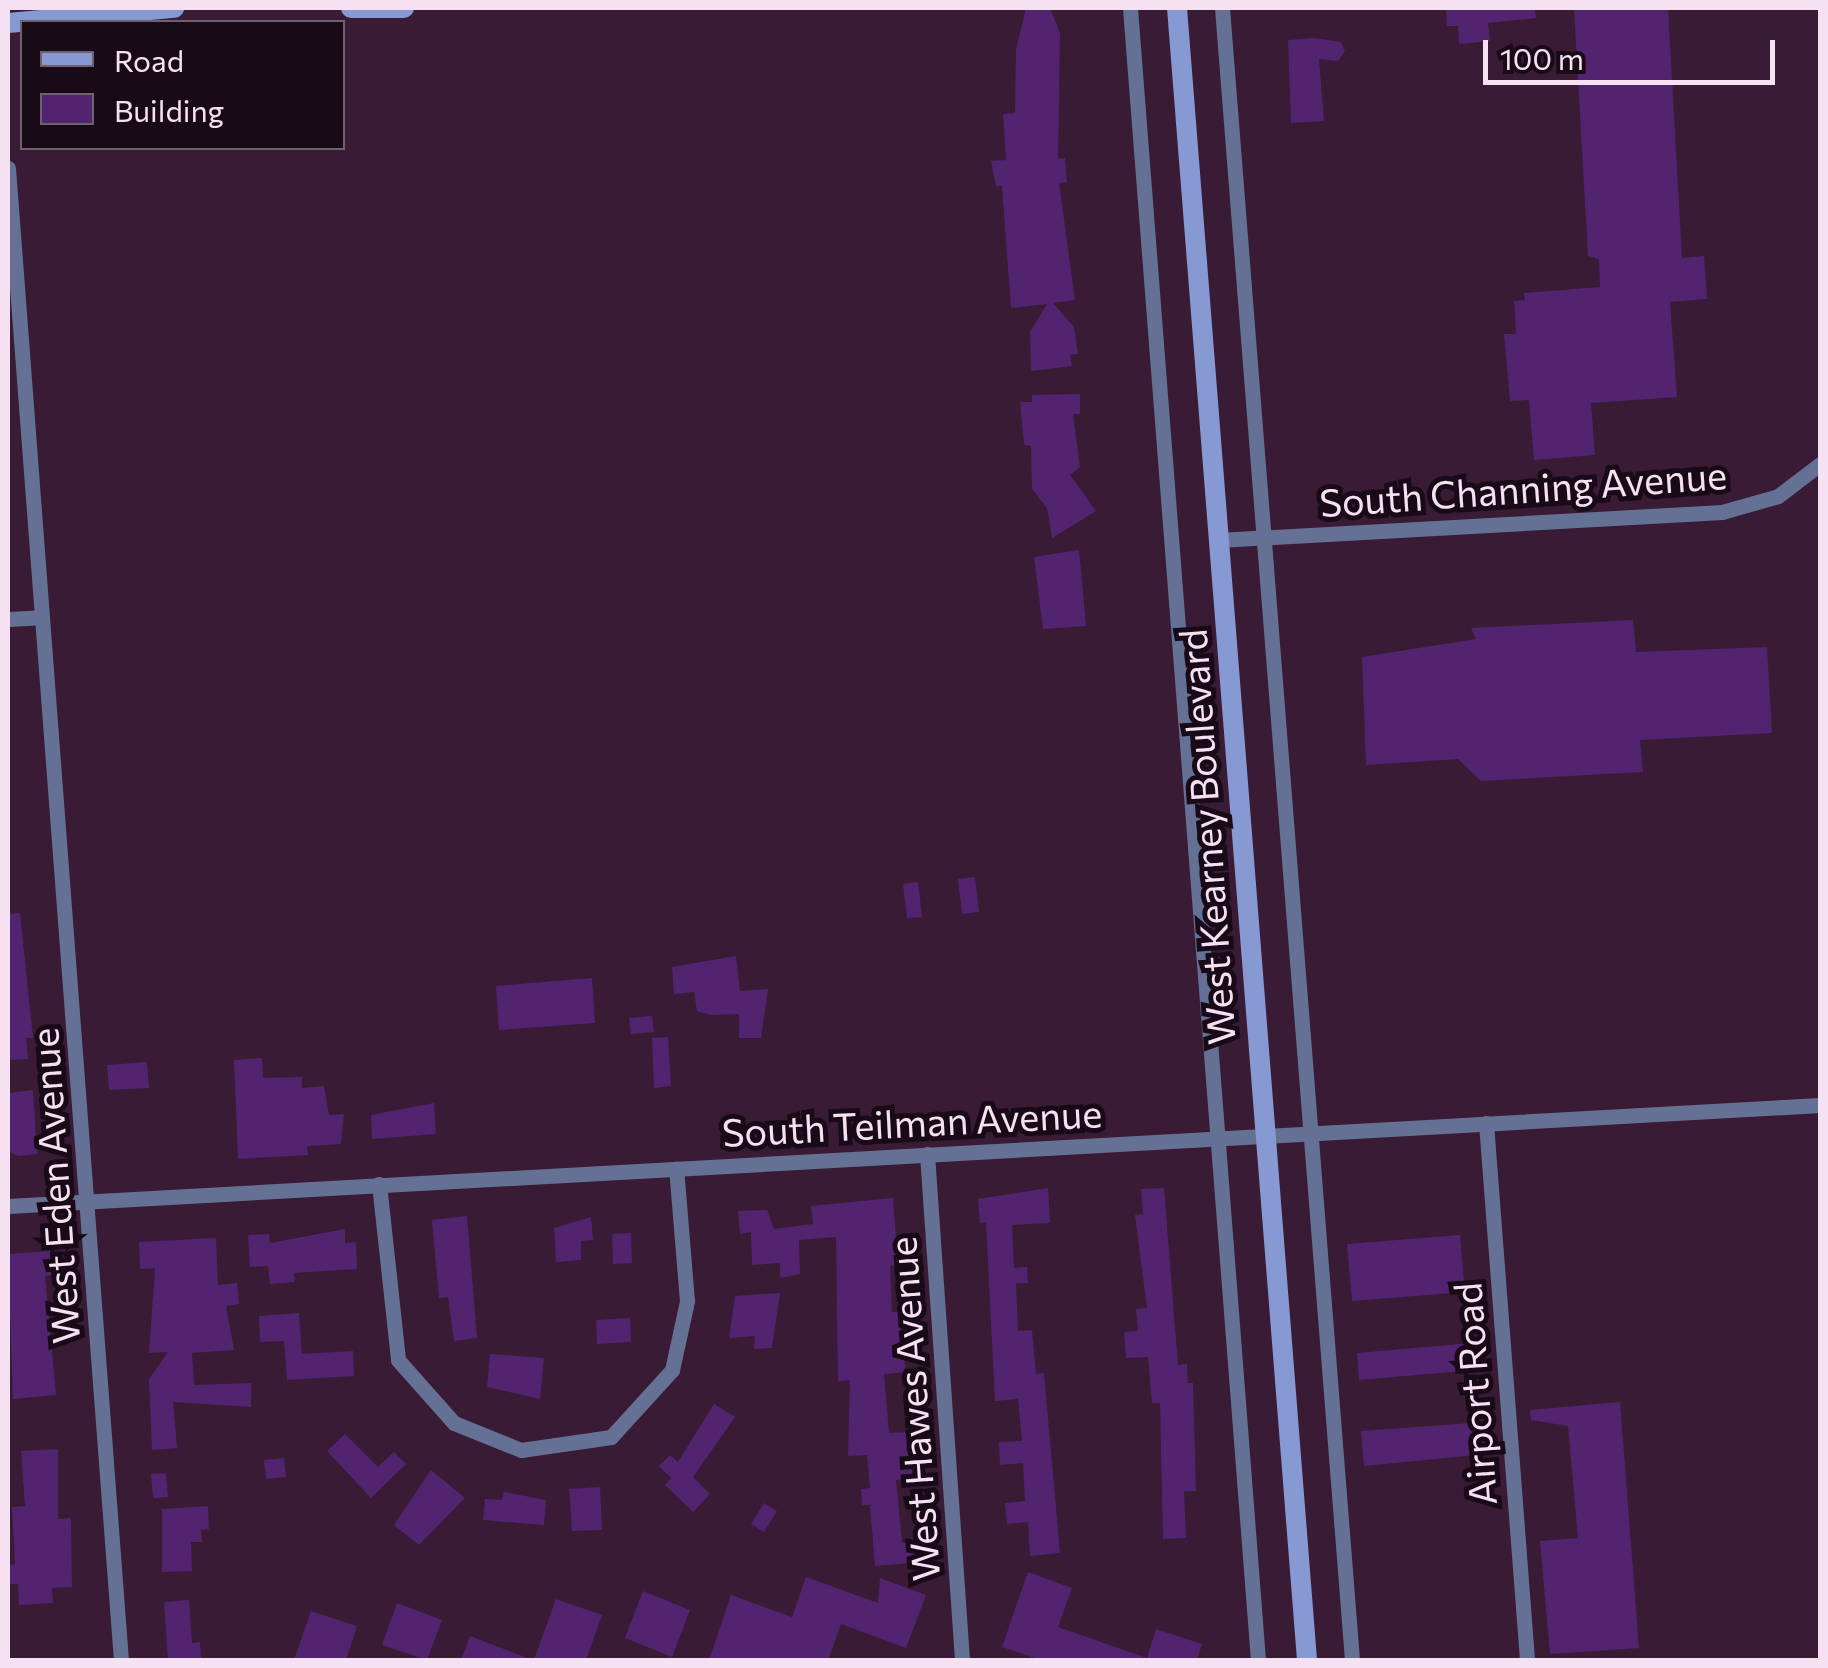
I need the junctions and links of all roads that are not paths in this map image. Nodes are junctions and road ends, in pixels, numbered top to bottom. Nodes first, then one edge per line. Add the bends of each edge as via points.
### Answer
1 (174, 8) edge
2 (351, 8) edge
3 (404, 8) edge
4 (1130, 8) edge
5 (1176, 8) edge
6 (1222, 8) edge
7 (41, 20) edge
8 (8, 168) edge
9 (1820, 464) edge
10 (1264, 538) junction
11 (1218, 540) junction
12 (41, 618) junction
13 (8, 619) edge
14 (1820, 1105) edge
15 (1486, 1123) junction
16 (1311, 1132) junction
17 (1265, 1135) junction
18 (1217, 1138) junction
19 (927, 1154) junction
20 (676, 1168) junction
21 (379, 1184) junction
22 (88, 1200) junction
23 (8, 1206) edge
24 (121, 1660) edge
25 (962, 1660) edge
26 (1258, 1660) edge
27 (1308, 1660) edge
28 (1352, 1660) edge
29 (1526, 1660) edge

1 - 7 main road
2 - 3 main road
4 - 18 street, West Kearney Boulevard
5 - 11 main road, West Kearney Boulevard
6 - 10 street
8 - 12 street, West Eden Avenue
9 - 10 street, South Channing Avenue via 1778,496 1722,512
10 - 11 street, South Channing Avenue
10 - 16 street
11 - 17 main road, West Kearney Boulevard
12 - 13 street
12 - 22 street, West Eden Avenue
14 - 15 street, South Teilman Avenue
15 - 16 street, South Teilman Avenue
15 - 29 street, Airport Road
16 - 17 street, South Teilman Avenue
16 - 28 street
17 - 18 street, South Teilman Avenue
17 - 27 main road, West Kearney Boulevard
18 - 19 street, South Teilman Avenue
18 - 26 street, West Kearney Boulevard
19 - 20 street, South Teilman Avenue
19 - 25 street, West Hawes Avenue
20 - 21 street, South Teilman Avenue
20 - 21 street via 687,1301 672,1370 612,1437 520,1450 454,1424 398,1360
21 - 22 street, South Teilman Avenue
22 - 23 street, South Teilman Avenue
22 - 24 street, West Eden Avenue

